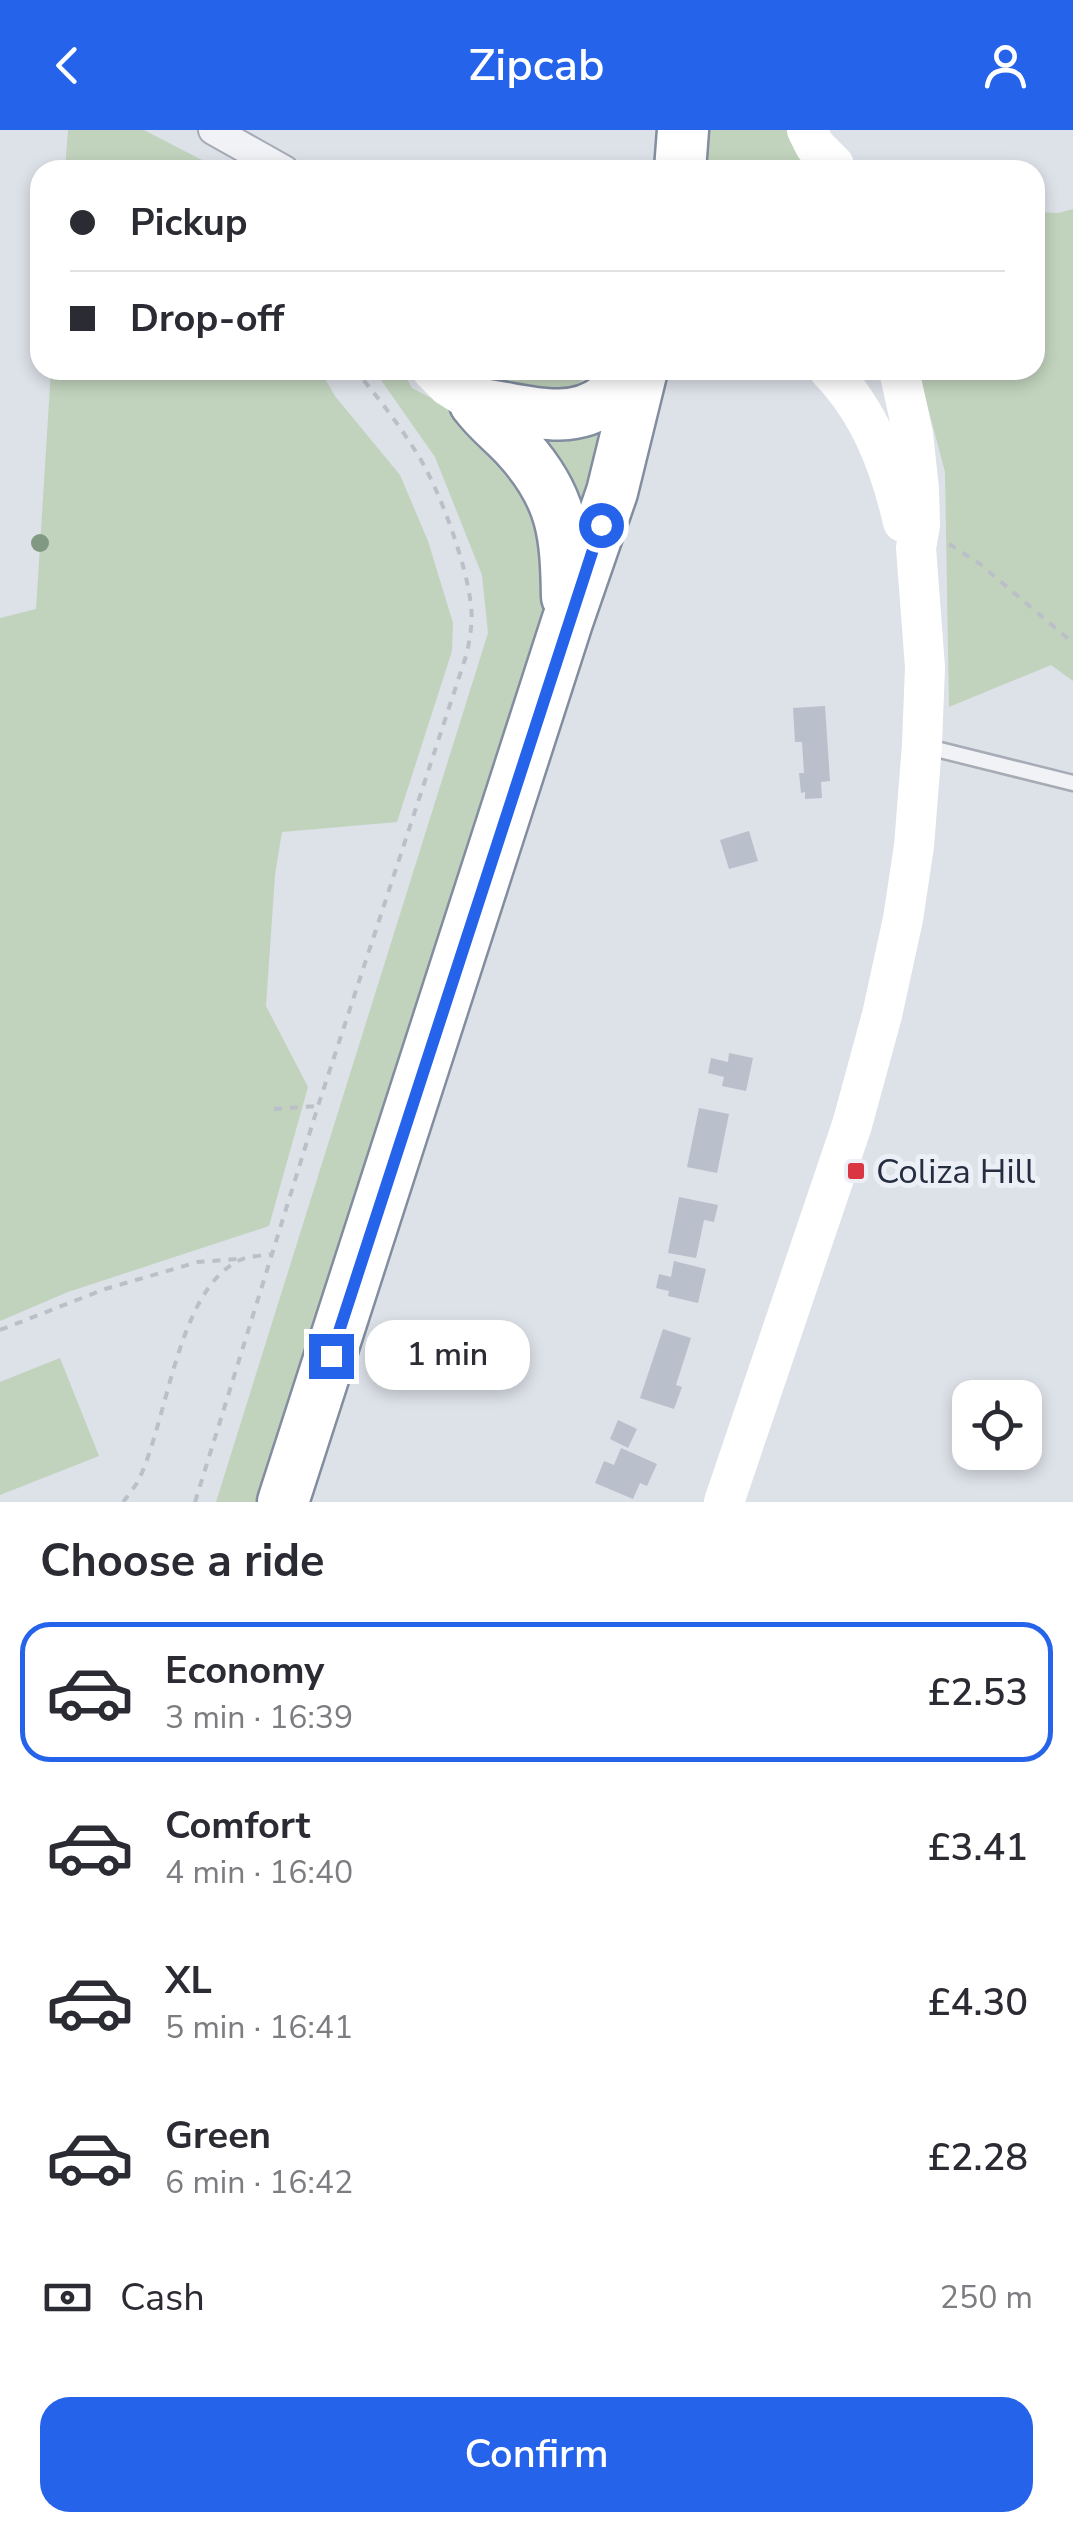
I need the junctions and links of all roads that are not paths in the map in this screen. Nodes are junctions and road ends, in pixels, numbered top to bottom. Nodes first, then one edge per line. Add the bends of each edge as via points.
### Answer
1 (213, 130) edge
2 (683, 130) edge
3 (808, 130) edge
4 (834, 155) edge
5 (266, 160) edge
6 (681, 160) edge
7 (442, 380) edge
8 (629, 380) edge
9 (638, 380) edge
10 (838, 380) edge
11 (901, 380) edge
12 (475, 403) junction
13 (918, 536) junction
14 (568, 622) junction
15 (922, 746) junction
16 (1073, 783) edge
17 (283, 1502) edge
18 (724, 1502) edge

1 - 5 street
2 - 6 highway
3 - 4 street via 816,146
7 - 12 street
8 - 12 highway via 606,400 567,416
9 - 14 highway via 612,492
10 - 13 street via 876,437 905,530
11 - 13 street via 919,489
12 - 14 highway via 522,452 558,508
13 - 15 street
14 - 17 highway
15 - 16 lane
15 - 18 street via 904,920 877,1033

